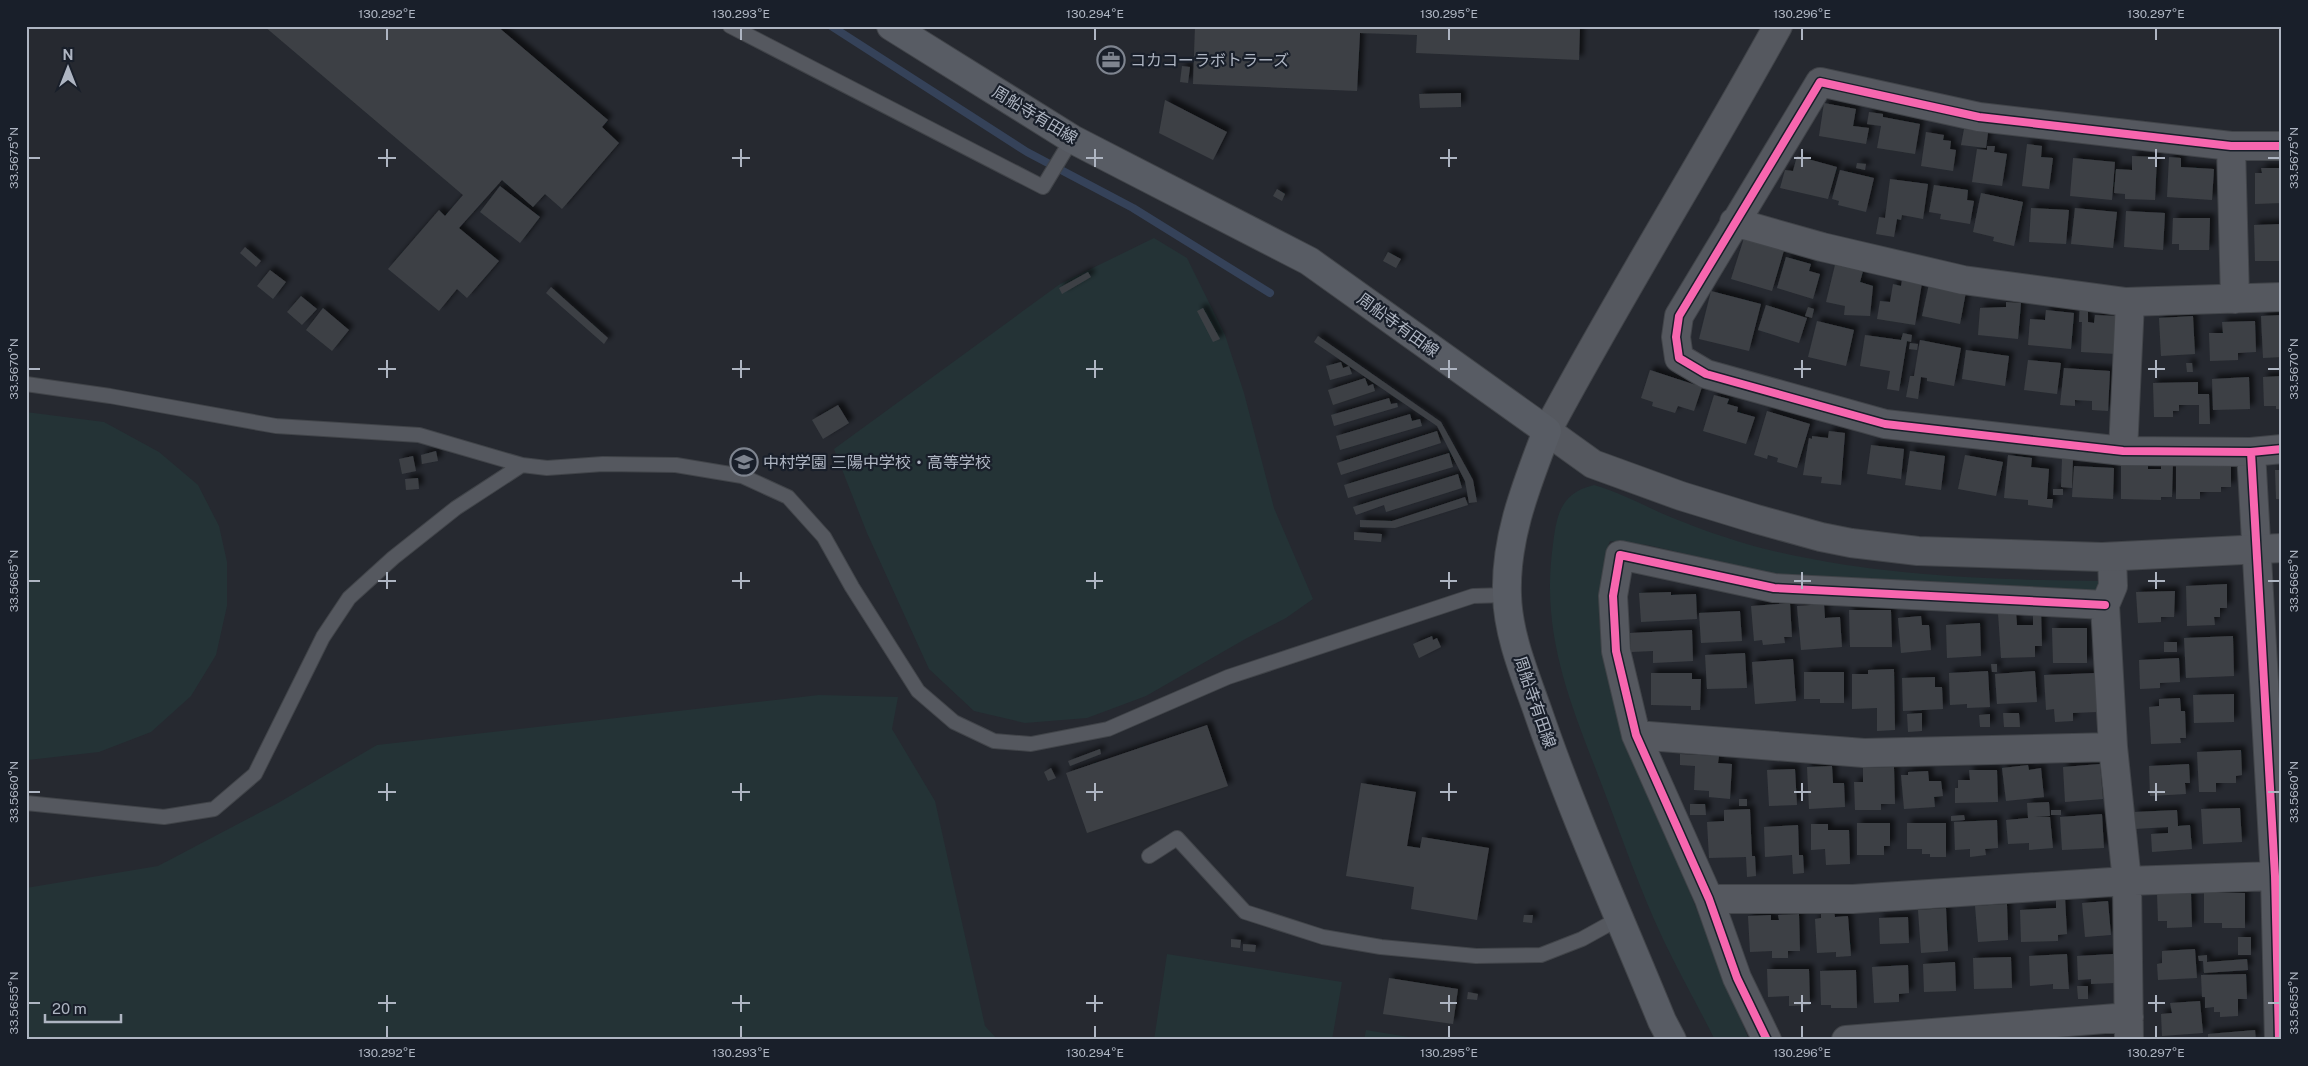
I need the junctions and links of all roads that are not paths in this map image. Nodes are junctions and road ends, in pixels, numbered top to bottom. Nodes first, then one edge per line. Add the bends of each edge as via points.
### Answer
1 (730, 26) edge
2 (891, 26) edge
3 (1778, 26) edge
4 (1072, 139) junction
5 (2231, 146) junction
6 (2282, 146) edge
7 (1734, 222) junction
8 (2282, 297) edge
9 (2235, 300) junction
10 (2130, 302) junction
11 (26, 384) edge
12 (1547, 431) junction
13 (2282, 450) edge
14 (2123, 451) junction
15 (2251, 452) junction
16 (522, 465) junction
17 (2270, 549) edge
18 (2112, 557) junction
19 (1507, 595) junction
20 (2105, 605) junction
21 (1636, 735) junction
22 (2114, 747) junction
23 (26, 803) edge
24 (1149, 856) dead end
25 (2275, 876) junction
26 (2127, 881) junction
27 (1709, 899) junction
28 (1620, 918) junction
29 (2129, 1028) edge
30 (1672, 1040) edge
31 (1767, 1040) edge
32 (1846, 1040) edge
33 (2279, 1040) edge

1 - 4 lane via 1043,187
2 - 4 main road, 周船寺有田線
3 - 12 street
4 - 12 main road, 周船寺有田線 via 1310,261
5 - 6 street
5 - 7 street via 1979,117 1820,82
5 - 9 street
7 - 10 street via 1822,248 1963,280
7 - 14 street via 1679,316 1676,337 1679,358 1706,374 1885,424
8 - 9 street
9 - 10 street
10 - 14 street
11 - 16 lane via 276,426 419,435
12 - 18 street via 1593,464 1681,496 1821,537 1918,551
12 - 19 main road, 周船寺有田線 via 1520,502 1510,553
13 - 15 street
14 - 15 street
15 - 17 street
16 - 19 lane via 547,468 603,464 676,465 742,476 788,497 824,537 918,691 954,722 994,741 1031,744 1108,729 1228,677 1473,596
16 - 23 lane via 456,508 349,598 323,637 255,774 214,809 164,817
17 - 18 street
17 - 25 street
18 - 20 street via 2113,586
19 - 28 main road, 周船寺有田線 via 1519,657 1549,745
20 - 21 street via 1774,588 1620,555 1614,596 1616,651
20 - 22 street
21 - 22 street via 1864,753
21 - 27 street
22 - 26 street
24 - 28 lane via 1177,838 1245,912 1323,937 1381,947 1476,956 1541,955 1582,940
25 - 26 street
25 - 33 street
26 - 27 street via 1853,899
26 - 29 street
27 - 31 street via 1737,978
28 - 30 main road, 周船寺有田線
29 - 32 street

